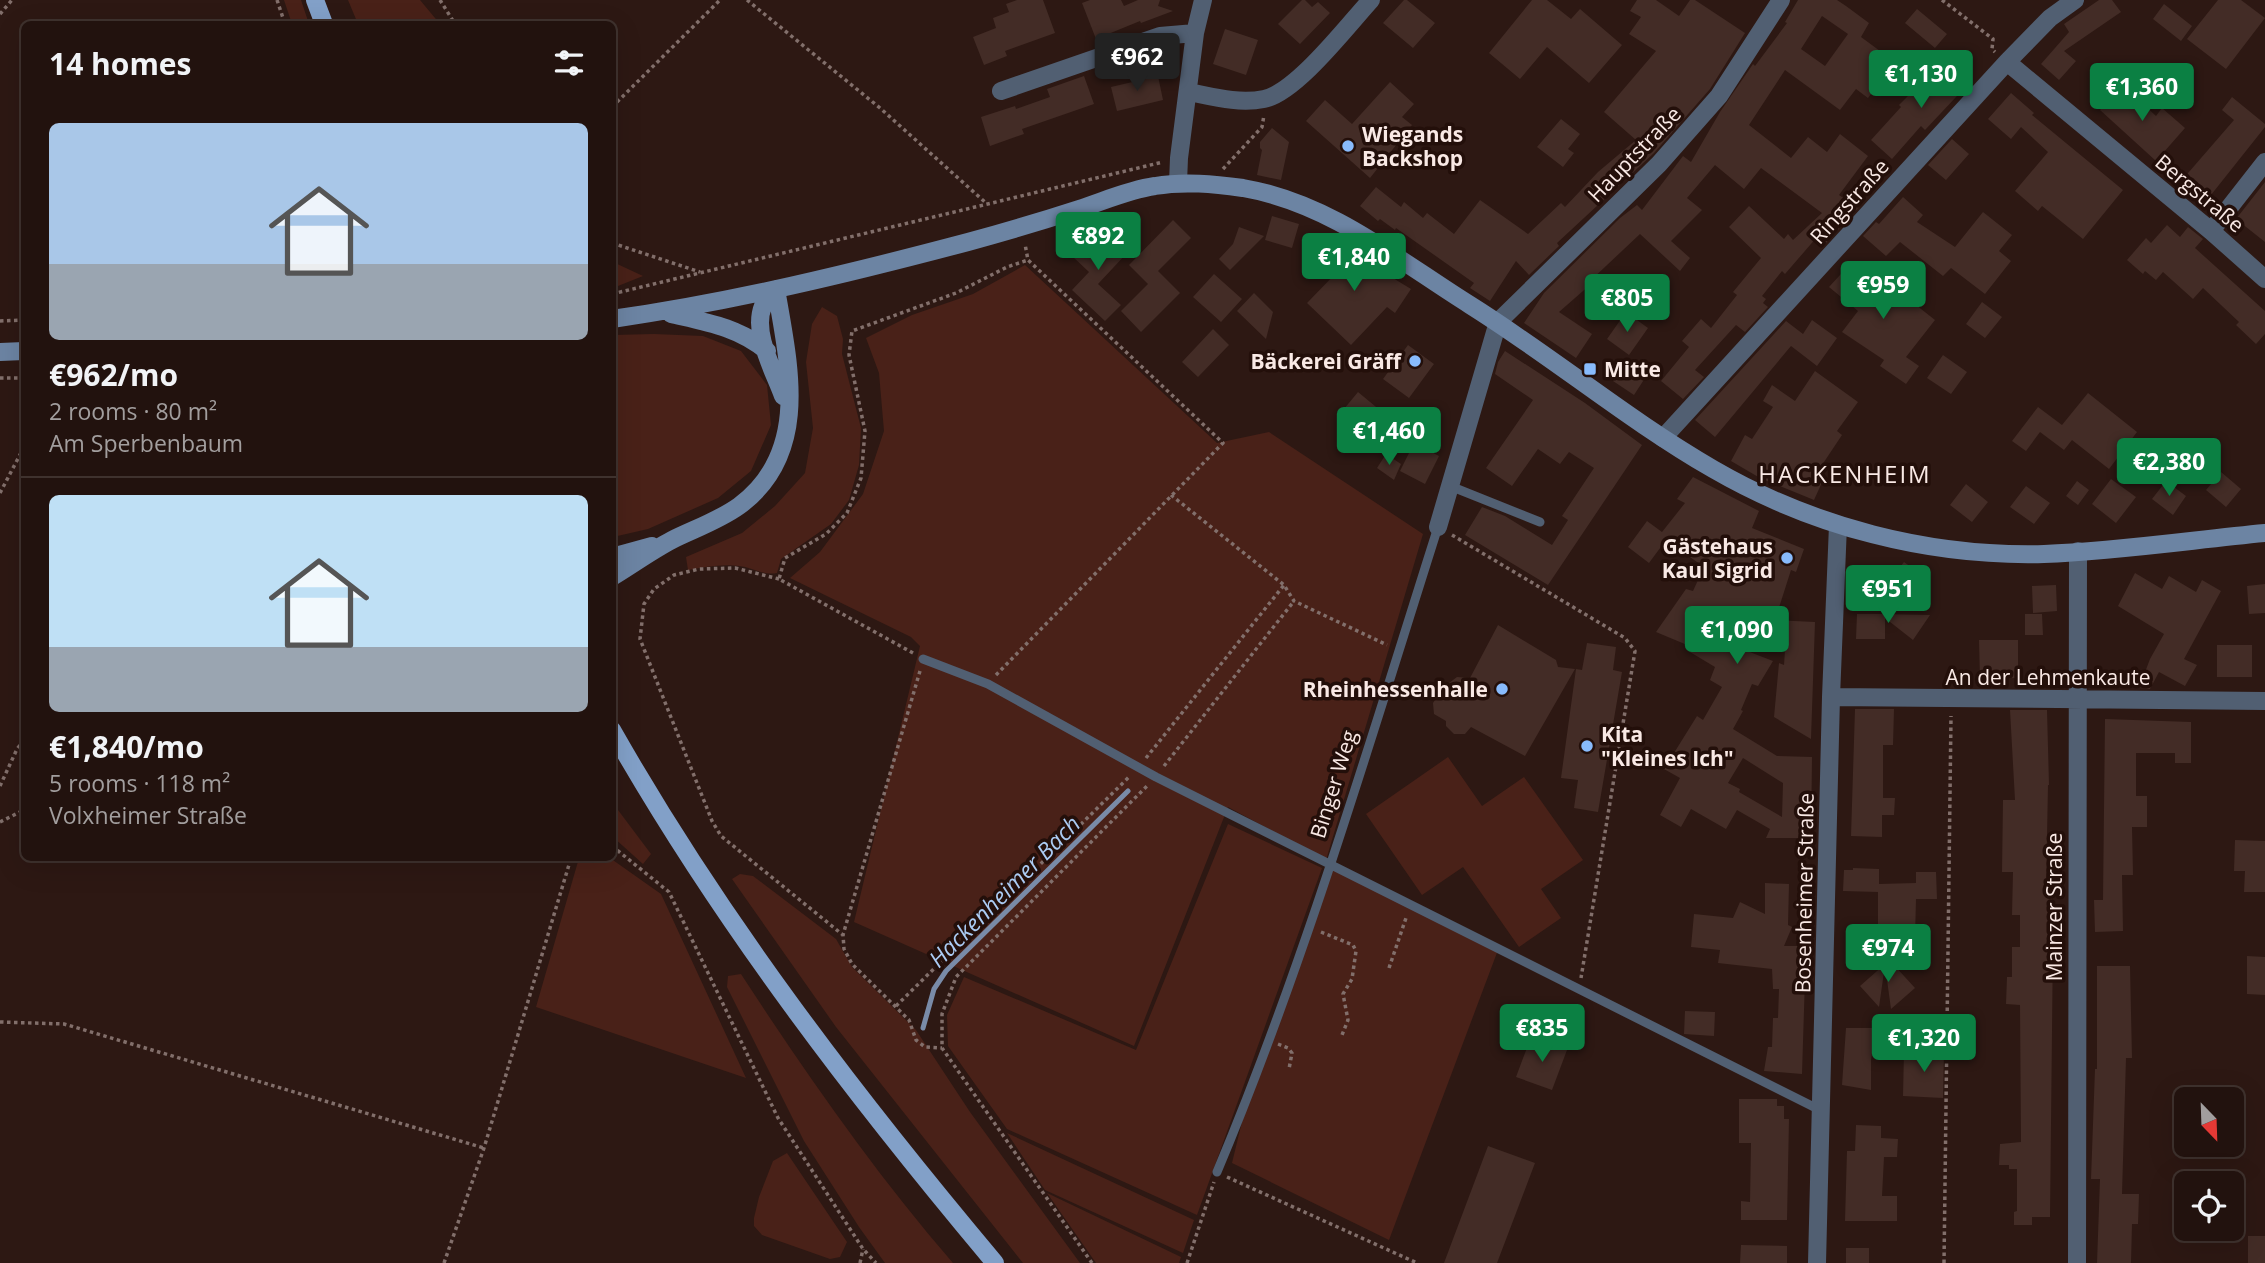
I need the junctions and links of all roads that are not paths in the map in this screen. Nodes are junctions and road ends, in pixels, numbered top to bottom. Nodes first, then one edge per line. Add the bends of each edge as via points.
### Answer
1 (315, 0) edge
2 (1203, 0) edge
3 (1371, 0) edge
4 (1781, 0) edge
5 (2075, 0) edge
6 (323, 21) edge
7 (1195, 33) junction
8 (2007, 62) junction
9 (1001, 91) dead end
10 (1189, 92) junction
11 (2265, 162) edge
12 (1178, 183) junction
13 (2211, 231) junction
14 (2265, 279) edge
15 (776, 289) junction
16 (664, 312) junction
17 (616, 318) edge
18 (1498, 322) junction
19 (21, 351) edge
20 (767, 351) junction
21 (0, 352) edge
22 (789, 412) junction
23 (1663, 438) junction
24 (1450, 486) junction
25 (1540, 522) dead end
26 (1838, 525) junction
27 (1438, 527) joint
28 (2265, 533) edge
29 (672, 540) junction
30 (2078, 551) junction
31 (616, 556) edge
32 (616, 575) edge
33 (923, 659) road end
34 (1831, 697) junction
35 (2077, 700) junction
36 (2265, 701) edge
37 (616, 737) edge
38 (1331, 867) junction
39 (1822, 1111) junction
40 (1217, 1172) road end
41 (995, 1263) edge
42 (1817, 1263) edge
43 (2077, 1263) edge

1 - 6 main road
2 - 7 street
3 - 10 street via 1284,91 1266,99 1239,101
4 - 18 street, Hauptstraße via 1719,96 1659,164
5 - 8 street, Ringstraße via 2050,18
7 - 9 street via 1160,36
7 - 10 street
8 - 13 street, Bergstraße
8 - 23 street, Ringstraße
10 - 12 street
11 - 13 street
12 - 15 main road via 1125,193 1022,227
12 - 18 main road via 1272,195 1321,212
13 - 14 street, Bergstraße
15 - 16 main road
15 - 20 main road via 761,316
15 - 22 main road via 786,348
16 - 17 main road
16 - 20 main road via 726,327
18 - 23 main road
18 - 24 street, Binger Weg
19 - 21 main road
20 - 22 main road
22 - 29 main road via 779,461 761,486 723,516
23 - 26 main road via 1742,485
24 - 25 lane
24 - 27 street, Binger Weg
26 - 30 main road via 1949,549 2013,554
26 - 34 street, Bosenheimer Straße
27 - 38 lane, Binger Weg
28 - 30 main road
29 - 31 main road
29 - 32 main road
30 - 35 street, Mainzer Straße
33 - 38 lane via 988,684
34 - 35 street, An der Lehmenkaute
34 - 39 street, Bosenheimer Straße
35 - 36 street, An der Lehmenkaute
35 - 43 street, Mainzer Straße
37 - 41 main road via 744,938 807,1027
38 - 39 lane
38 - 40 lane, Binger Weg
39 - 42 street, Bosenheimer Straße

